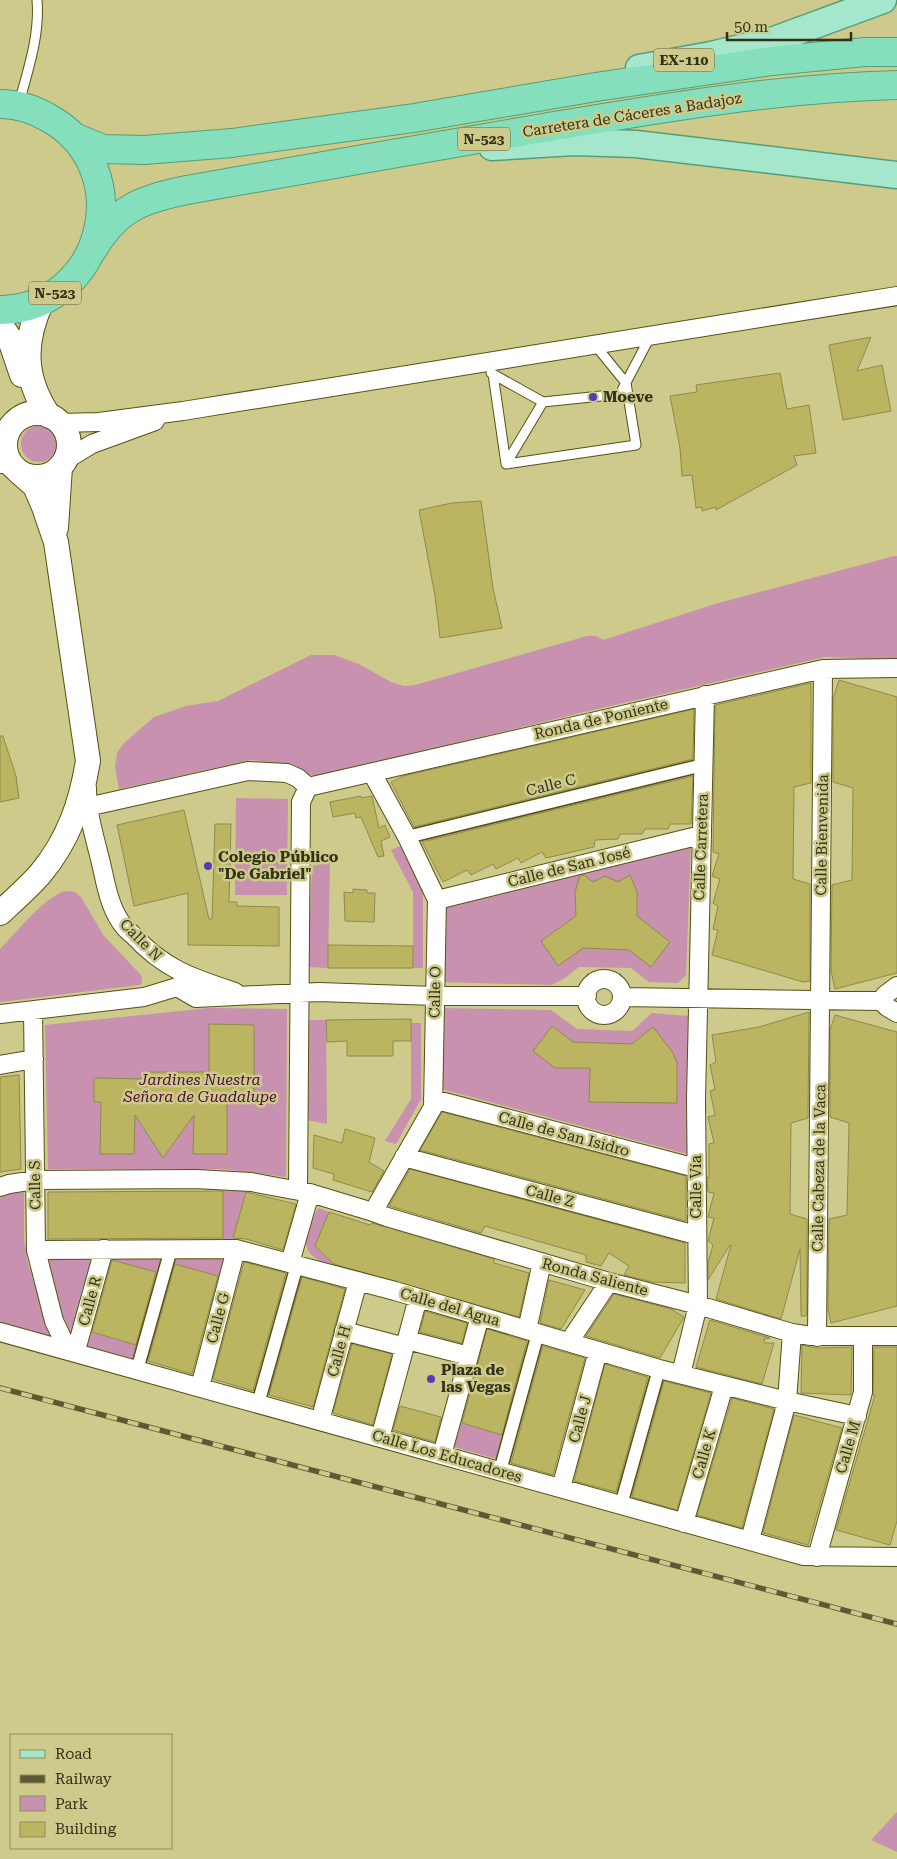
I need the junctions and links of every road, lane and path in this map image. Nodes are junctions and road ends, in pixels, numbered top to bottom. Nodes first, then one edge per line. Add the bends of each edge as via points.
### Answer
1 (37, 0) edge
2 (883, 0) edge
3 (897, 52) edge
4 (897, 85) edge
5 (9, 105) edge
6 (481, 107) junction
7 (74, 137) junction
8 (396, 154) junction
9 (897, 175) edge
10 (93, 249) junction
11 (897, 296) edge
12 (42, 300) junction
13 (0, 310) edge
14 (0, 324) edge
15 (651, 335) junction
16 (595, 345) junction
17 (473, 364) junction
18 (493, 374) junction
19 (626, 383) junction
20 (543, 402) junction
21 (183, 411) junction
22 (54, 420) junction
23 (9, 427) edge
24 (62, 464) junction
25 (506, 464) junction
26 (10, 466) edge
27 (56, 542) junction
28 (897, 668) edge
29 (823, 669) junction
30 (705, 695) junction
31 (703, 765) junction
32 (87, 770) junction
33 (372, 773) junction
34 (308, 787) junction
35 (92, 806) junction
36 (701, 835) junction
37 (407, 837) junction
38 (437, 900) junction
39 (0, 913) edge
40 (120, 921) junction
41 (159, 971) junction
42 (181, 981) junction
43 (897, 986) edge
44 (300, 993) junction
45 (154, 994) junction
46 (436, 996) junction
47 (586, 996) junction
48 (622, 997) junction
49 (697, 998) junction
50 (820, 1000) junction
51 (881, 1001) junction
52 (33, 1010) junction
53 (897, 1013) edge
54 (0, 1014) edge
55 (34, 1059) junction
56 (0, 1065) edge
57 (433, 1099) junction
58 (404, 1157) junction
59 (696, 1168) junction
60 (35, 1180) junction
61 (0, 1187) edge
62 (304, 1191) junction
63 (373, 1212) junction
64 (696, 1235) junction
65 (104, 1249) junction
66 (171, 1249) junction
67 (236, 1249) junction
68 (36, 1250) junction
69 (542, 1262) junction
70 (294, 1264) junction
71 (358, 1281) junction
72 (609, 1282) junction
73 (418, 1298) junction
74 (698, 1304) junction
75 (480, 1316) junction
76 (344, 1331) junction
77 (532, 1331) junction
78 (0, 1332) edge
79 (792, 1333) junction
80 (817, 1336) junction
81 (864, 1336) junction
82 (897, 1336) edge
83 (569, 1342) junction
84 (406, 1343) junction
85 (598, 1351) junction
86 (72, 1352) junction
87 (469, 1356) junction
88 (659, 1369) junction
89 (137, 1370) junction
90 (682, 1374) junction
91 (724, 1386) junction
92 (200, 1388) junction
93 (787, 1401) junction
94 (258, 1404) junction
95 (857, 1416) junction
96 (320, 1421) junction
97 (380, 1438) junction
98 (442, 1455) junction
99 (500, 1471) junction
100 (561, 1488) junction
101 (621, 1505) junction
102 (684, 1523) junction
103 (750, 1540) junction
104 (817, 1557) junction
105 (897, 1557) edge

1 - 5 lane via 31,56
2 - 6 main road, EX-110 via 774,40 712,55 593,75
3 - 6 highway, N-523 via 772,61
4 - 8 highway, Carretera de Cáceres a Badajoz / N-523 via 729,99
5 - 7 highway, N-523 via 30,109 54,120
6 - 7 highway, N-523 via 232,143 144,150 103,149
7 - 10 highway, N-523 via 93,167 100,190 100,226
8 - 9 main road via 574,142 636,144
8 - 10 highway, Carretera de Cáceres a Badajoz / N-523 via 155,196 126,210 103,232
10 - 12 highway, N-523 via 67,284
11 - 15 street
12 - 13 highway, N-523
12 - 22 main road via 33,320 27,358 40,403
14 - 23 main road via 9,337 22,376 23,393
15 - 16 street
15 - 19 lane
16 - 17 street
16 - 19 lane
17 - 18 lane
17 - 21 street
18 - 20 lane
18 - 25 lane
19 - 20 lane via 620,394
19 - 25 lane via 636,444
20 - 25 lane
21 - 22 street via 99,422
21 - 24 street via 92,444
22 - 23 main road via 38,413 28,415
22 - 24 main road via 66,432 68,442 68,453
23 - 26 main road via 5,448
24 - 26 main road via 52,473 36,477
24 - 27 main road
26 - 27 main road via 35,486
27 - 32 main road via 82,710
28 - 29 street, Ronda de Poniente
29 - 30 street, Ronda de Poniente
29 - 50 street, Calle Bienvenida
30 - 31 street, Calle Carretera
30 - 33 street, Ronda de Poniente
31 - 36 street, Calle Carretera
31 - 37 street, Calle C
32 - 35 street, Calle N
32 - 39 main road via 74,820 54,855 40,874
33 - 34 street, Ronda de Poniente
33 - 37 street, Calle O
34 - 35 street via 287,773 248,770
34 - 44 street via 301,802
35 - 40 street, Calle N via 103,873
36 - 38 street, Calle de San José
36 - 49 street, Calle Carretera
37 - 38 street, Calle O
38 - 46 street, Calle O
40 - 41 street via 146,959
40 - 42 street, Calle N
41 - 42 street
41 - 45 street
42 - 44 street, Calle N via 197,980 245,995
42 - 45 street
43 - 51 street
44 - 46 street, Calle N
44 - 62 street
45 - 52 street
46 - 47 street, Calle N
46 - 57 street, Calle O
47 - 48 street via 594,982 605,979 619,987
47 - 48 street via 592,1010 602,1015 616,1011
48 - 49 street
49 - 50 street
49 - 59 street, Calle Vía
50 - 51 street
50 - 80 street, Calle Cabeza de la Vaca
51 - 53 street
52 - 54 street
52 - 55 street, Calle S
55 - 56 street
55 - 60 street, Calle S
57 - 58 street, Calle O via 433,1107
57 - 59 street, Calle de San Isidro
58 - 63 street, Calle O
58 - 64 street, Calle Z
59 - 64 street, Calle Vía
60 - 61 street, Ronda Saliente
60 - 62 street, Ronda Saliente via 196,1179 251,1182
60 - 68 street, Calle S
62 - 63 street, Ronda Saliente
62 - 70 street
63 - 69 street, Ronda Saliente
64 - 74 street, Calle Vía
65 - 66 street, Calle del Agua
65 - 68 street, Calle del Agua
65 - 86 street, Calle R via 78,1343
66 - 67 street, Calle del Agua
66 - 89 street
67 - 70 street, Calle del Agua
67 - 92 street, Calle G
68 - 86 street, Calle S via 54,1321
69 - 72 street, Ronda Saliente
69 - 77 street
70 - 71 street, Calle del Agua
70 - 94 street
71 - 73 street, Calle del Agua
71 - 76 street, Calle H
72 - 74 street, Ronda Saliente
72 - 83 street
73 - 75 street, Calle del Agua
73 - 84 street
74 - 79 street, Ronda Saliente
74 - 90 street, Calle Vía
75 - 77 street, Calle del Agua
75 - 87 street
76 - 84 street
76 - 96 street, Calle H
77 - 83 street, Calle del Agua
77 - 99 street
78 - 86 street, Calle Los Educadores
79 - 80 street, Ronda Saliente
79 - 93 street
80 - 81 street, Ronda Saliente
81 - 82 street, Ronda Saliente
81 - 95 street, Calle M via 863,1392
83 - 85 street, Calle del Agua
84 - 87 street
84 - 97 street
85 - 88 street, Calle del Agua
85 - 100 street, Calle J
86 - 89 street, Calle Los Educadores
87 - 98 street
88 - 90 street, Calle del Agua
88 - 101 street
89 - 92 street, Calle Los Educadores
90 - 91 street, Calle del Agua
91 - 93 street, Calle del Agua
91 - 102 street, Calle K
92 - 94 street, Calle Los Educadores
93 - 95 street, Calle del Agua
93 - 103 street
94 - 96 street, Calle Los Educadores
95 - 104 street, Calle M
96 - 97 street, Calle Los Educadores
97 - 98 street, Calle Los Educadores
98 - 99 street, Calle Los Educadores
99 - 100 street, Calle Los Educadores
100 - 101 street, Calle Los Educadores
101 - 102 street, Calle Los Educadores
102 - 103 street, Calle Los Educadores
103 - 104 street, Calle Los Educadores
104 - 105 street, Calle Los Educadores

